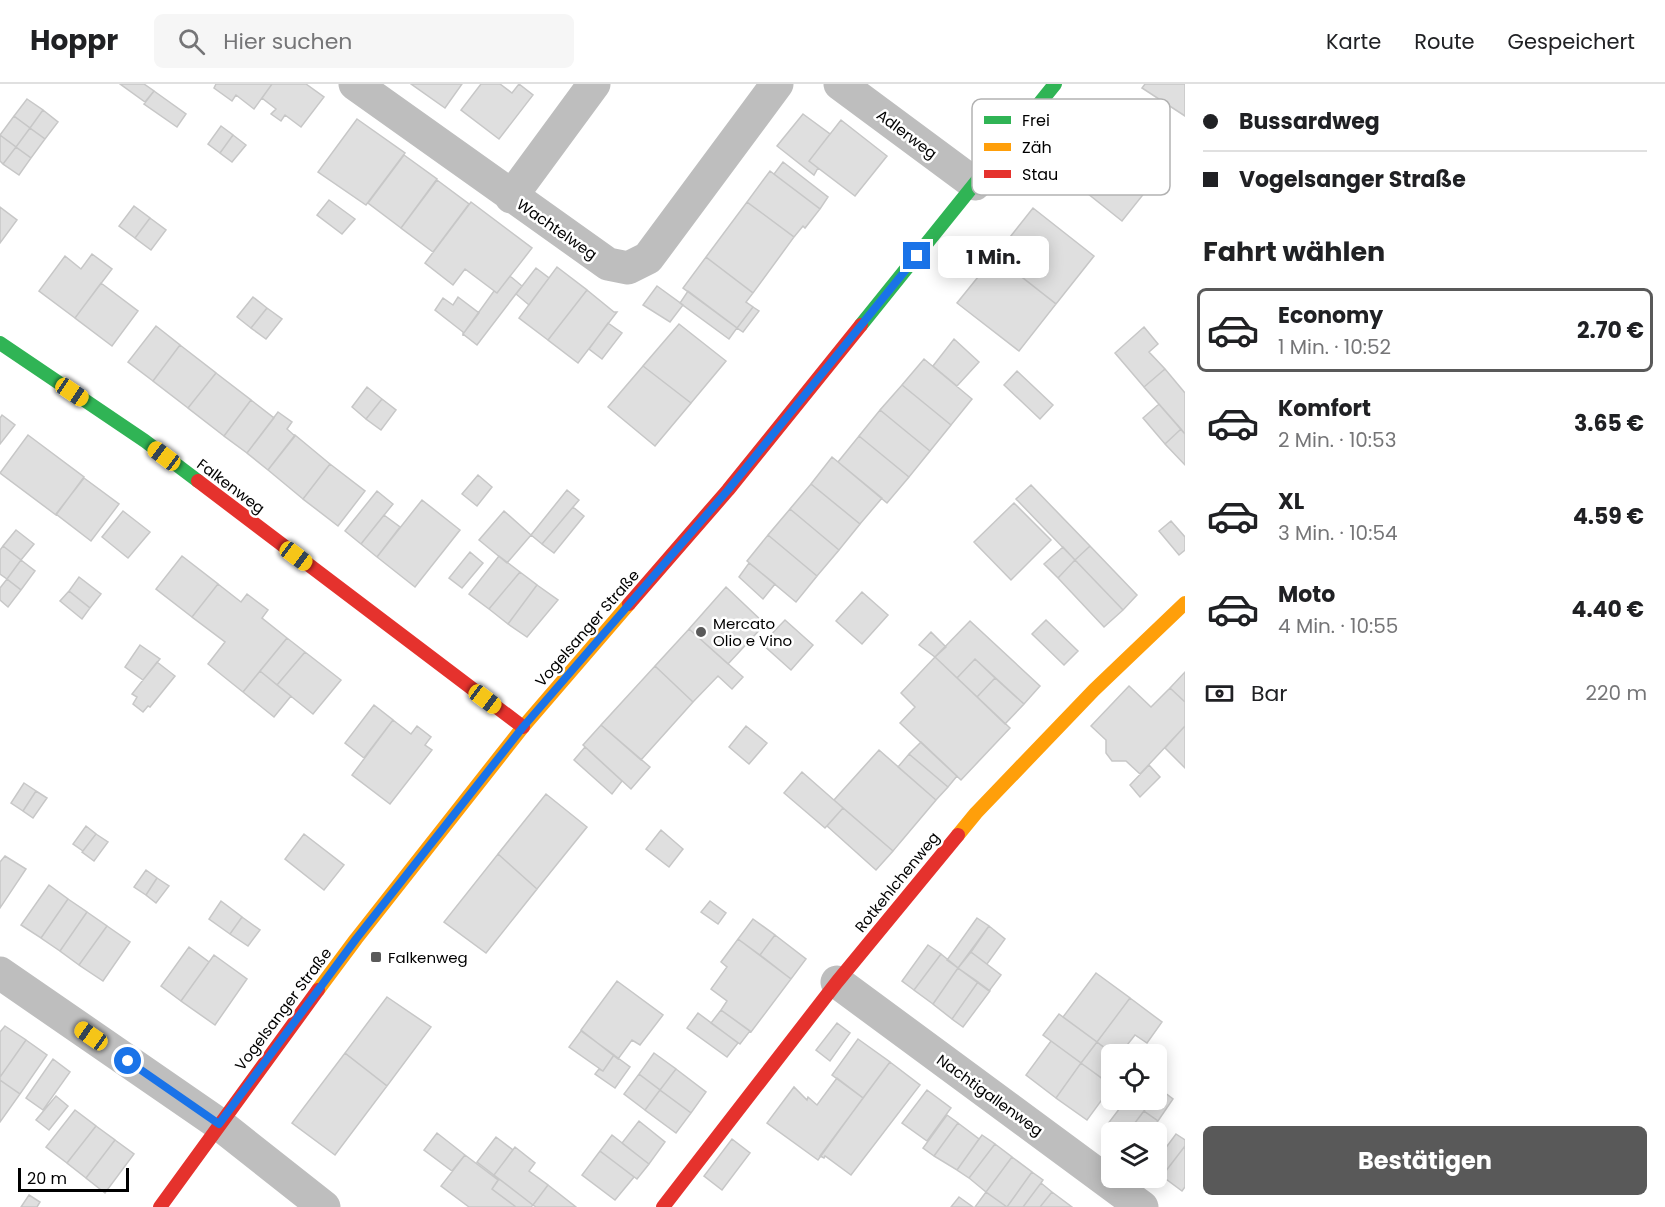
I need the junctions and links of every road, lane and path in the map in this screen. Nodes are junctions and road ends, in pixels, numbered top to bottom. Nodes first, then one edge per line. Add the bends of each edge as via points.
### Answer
1 (355, 84) edge
2 (594, 84) edge
3 (777, 84) edge
4 (840, 84) edge
5 (1055, 84) edge
6 (1043, 99) edge
7 (972, 182) edge
8 (972, 188) edge
9 (511, 196) junction
10 (0, 343) edge
11 (1185, 603) edge
12 (523, 727) junction
13 (0, 973) edge
14 (837, 982) junction
15 (219, 1124) junction
16 (160, 1207) edge
17 (324, 1207) edge
18 (663, 1207) edge
19 (1142, 1207) edge

1 - 9 street, Wachtelweg
2 - 9 street
3 - 9 street, Wachtelweg via 648,258 628,268 608,264
4 - 7 street, Adlerweg
5 - 6 street, Vogelsanger Straße
8 - 12 street, Vogelsanger Straße via 728,490
10 - 12 street, Falkenweg via 145,441
11 - 14 street, Rotkehlchenweg via 1094,690 976,813
12 - 15 street, Vogelsanger Straße via 356,939
13 - 15 street
14 - 18 street, Rotkehlchenweg
14 - 19 street, Nachtigallenweg
15 - 16 street, Vogelsanger Straße
15 - 17 street

